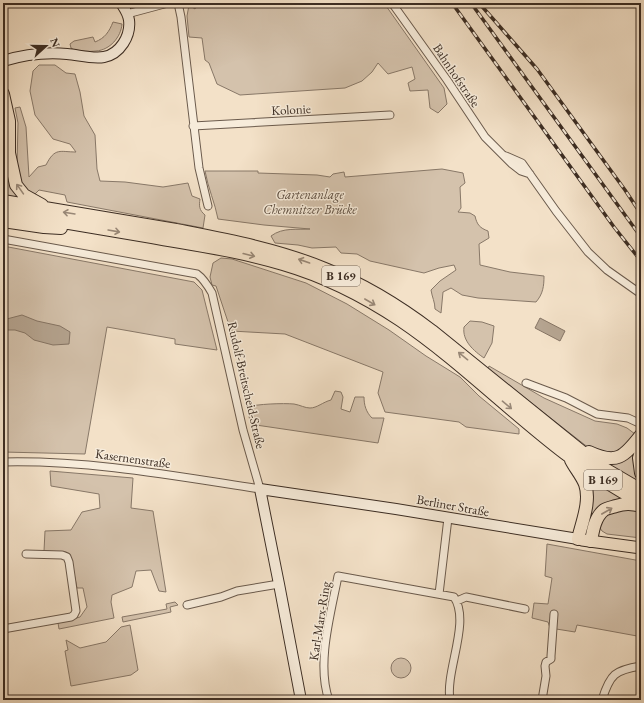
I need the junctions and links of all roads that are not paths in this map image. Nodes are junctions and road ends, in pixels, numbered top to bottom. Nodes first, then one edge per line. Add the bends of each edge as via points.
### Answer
1 (121, 3) edge
2 (168, 3) edge
3 (178, 3) edge
4 (392, 3) edge
5 (127, 14) junction
6 (3, 61) edge
7 (3, 94) edge
8 (390, 115) dead end
9 (193, 126) junction
10 (9, 153) junction
11 (3, 168) edge
12 (3, 201) edge
13 (208, 206) dead end
14 (50, 210) junction
15 (3, 212) edge
16 (3, 221) edge
17 (76, 224) junction
18 (3, 239) edge
19 (641, 294) edge
20 (526, 383) dead end
21 (641, 424) edge
22 (641, 435) edge
23 (569, 449) junction
24 (641, 452) edge
25 (3, 462) edge
26 (641, 473) edge
27 (260, 489) junction
28 (641, 490) edge
29 (641, 502) edge
30 (641, 506) edge
31 (448, 518) junction
32 (578, 539) junction
33 (591, 541) junction
34 (641, 548) edge
35 (26, 554) dead end
36 (279, 584) junction
37 (439, 594) junction
38 (457, 601) junction
39 (187, 605) dead end
40 (525, 609) dead end
41 (554, 614) dead end
42 (3, 629) edge
43 (641, 666) edge
44 (449, 698) edge
45 (300, 700) edge
46 (329, 700) edge
47 (542, 700) edge
48 (602, 700) edge

1 - 5 main road
2 - 5 street
3 - 9 street
4 - 19 street, Bahnhofstraße via 447,80 478,129 494,147 522,163 588,252 607,270
5 - 6 main road via 127,35 121,46 109,55 95,57 48,54 22,56
7 - 10 highway via 9,121
8 - 9 street, Kolonie
9 - 13 street via 200,177
10 - 11 highway
14 -> 10 highway via 24,195 16,185
12 - 14 highway, B 169
23 -> 14 highway, B 169 via 414,318 381,297 338,275 306,261 250,244
15 - 17 highway, B 169
16 - 17 highway via 68,229
17 -> 23 highway, B 169 via 284,264 352,292 424,337
18 - 27 street, Rudolf-Breitscheid-Straße via 200,276 212,293 243,430
20 - 21 street via 566,398 597,414 628,418
22 - 23 highway via 632,448 616,458 610,459
23 - 28 highway, B 169
23 - 29 highway, B 169 via 602,479
23 - 32 highway via 586,490
24 - 26 highway
25 - 27 street, Kasernenstraße via 88,464
27 - 31 main road, Berliner Straße
27 - 36 main road, Rudolf-Breitscheid-Straße
33 -> 30 highway via 593,527 605,509 631,503
31 - 32 main road, Berliner Straße
31 - 37 street
32 - 33 main road, Berliner Straße
33 - 34 main road, Berliner Straße
35 - 42 street via 67,557 76,611 71,617
36 - 39 street via 237,591
36 - 45 main road, Rudolf-Breitscheid-Straße
37 - 38 street, Karl-Marx-Ring via 454,597
37 - 46 street, Karl-Marx-Ring via 338,576 324,658 324,680
38 - 40 street via 466,597
38 - 44 street via 460,618
41 - 47 street via 551,659 545,666 546,690
43 - 48 street via 627,668 611,677

